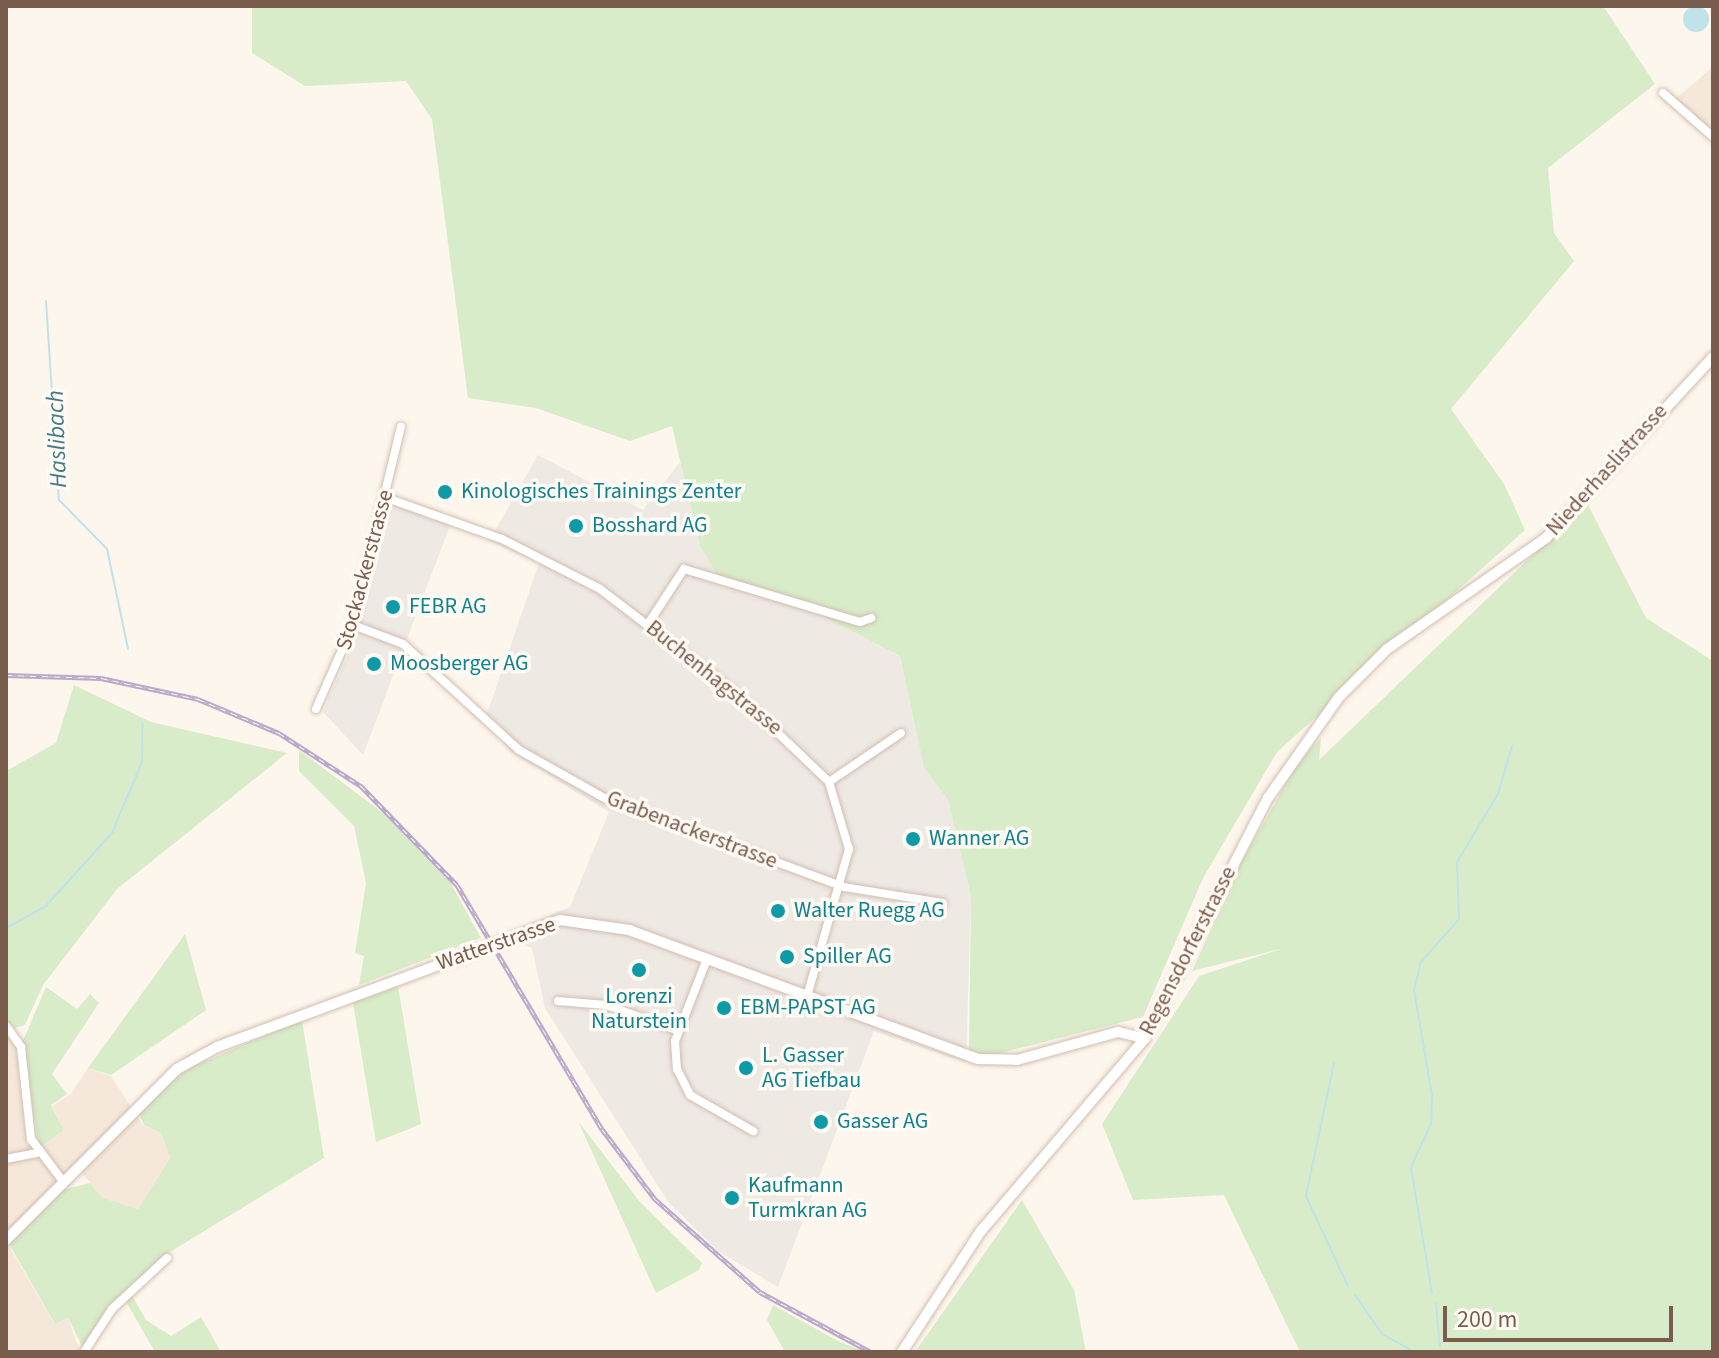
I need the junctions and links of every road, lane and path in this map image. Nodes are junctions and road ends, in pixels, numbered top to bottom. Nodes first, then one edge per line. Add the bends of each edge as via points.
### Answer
1 (1663, 93) dead end
2 (1713, 137) edge
3 (1713, 357) edge
4 (401, 427) dead end
5 (384, 497) junction
6 (1455, 603) joint
7 (871, 618) dead end
8 (648, 624) junction
9 (353, 625) junction
10 (316, 709) dead end
11 (901, 733) dead end
12 (829, 782) junction
13 (844, 887) junction
14 (943, 903) dead end
15 (707, 959) junction
16 (807, 996) junction
17 (558, 1001) dead end
18 (6, 1026) edge
19 (679, 1031) junction
20 (1145, 1038) junction
21 (753, 1131) dead end
22 (36, 1153) junction
23 (6, 1159) edge
24 (62, 1180) junction
25 (6, 1240) edge
26 (167, 1258) dead end
27 (84, 1352) edge
28 (902, 1352) edge

1 - 2 street
3 - 6 street, Niederhaslistrasse via 1546,538
4 - 5 street, Stockackerstrasse
5 - 8 street, Buchenhagstrasse via 530,551
5 - 9 street, Stockackerstrasse
6 - 20 street, Regensdorferstrasse via 1387,649 1323,718 1242,845
7 - 8 street via 860,622 684,569
8 - 12 street, Buchenhagstrasse
9 - 10 street, Stockackerstrasse
9 - 13 street, Grabenackerstrasse via 403,644 519,750 606,799
11 - 12 street
12 - 13 street via 849,849
13 - 14 street, Grabenackerstrasse
13 - 16 street
15 - 16 street, Watterstrasse
15 - 19 street
15 - 24 street, Watterstrasse via 595,921 538,926 217,1047 139,1100
16 - 20 street, Watterstrasse via 992,1061 1118,1032
17 - 19 street via 606,1005
18 - 22 street via 21,1047
19 - 21 street via 677,1069 690,1095
20 - 28 street, Regensdorferstrasse via 981,1231
22 - 23 street
22 - 24 street
24 - 25 street, Watterstrasse
26 - 27 street via 112,1309

